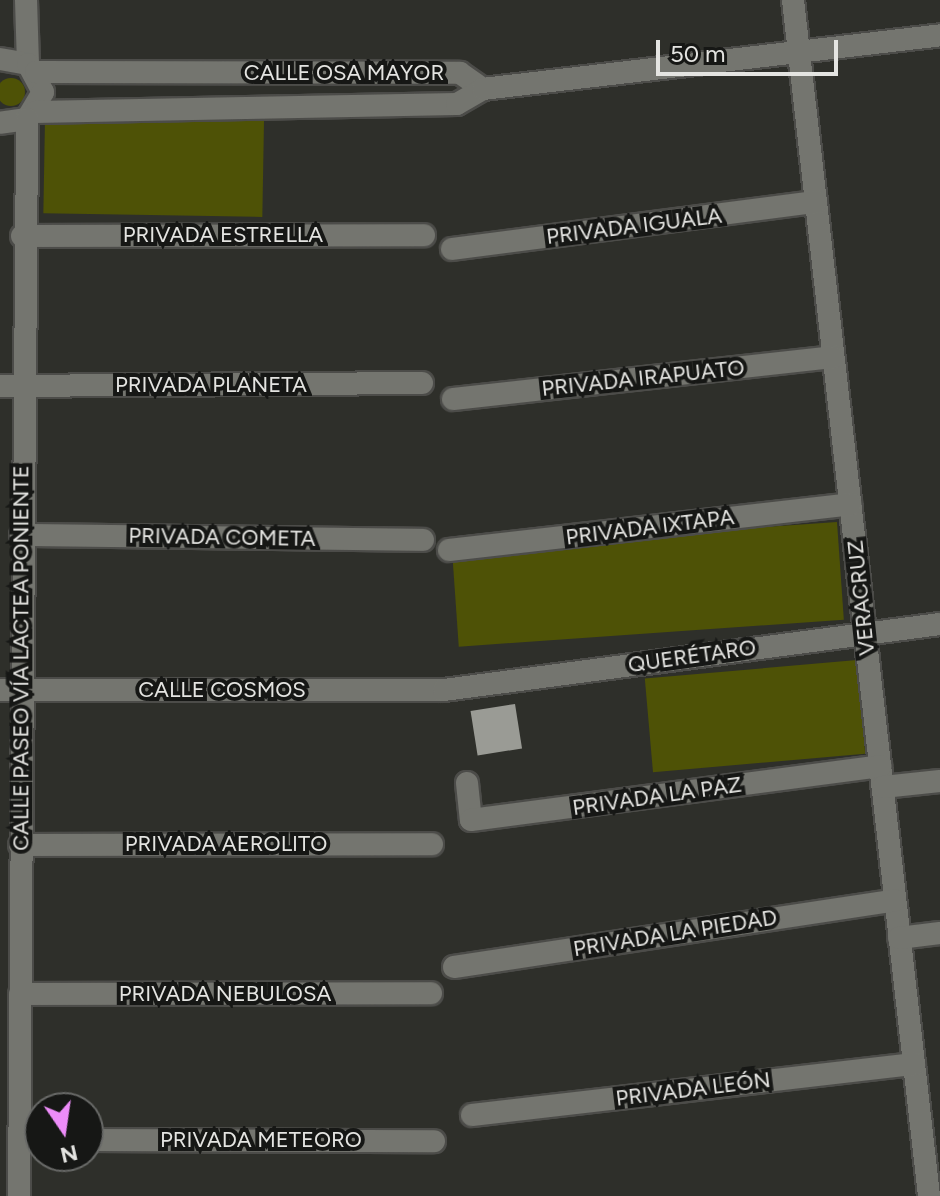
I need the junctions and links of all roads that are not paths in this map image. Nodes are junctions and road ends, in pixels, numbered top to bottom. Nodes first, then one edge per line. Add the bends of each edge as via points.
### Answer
1 (26, 0) edge
2 (793, 0) edge
3 (940, 35) edge
4 (798, 49) junction
5 (0, 59) edge
6 (32, 68) junction
7 (483, 89) junction
8 (31, 116) junction
9 (0, 123) edge
10 (816, 202) junction
11 (424, 235) dead end
12 (22, 236) junction
13 (452, 249) dead end
14 (833, 357) junction
15 (422, 383) dead end
16 (11, 386) edge
17 (453, 399) dead end
18 (850, 504) junction
19 (21, 535) junction
20 (423, 540) dead end
21 (449, 550) dead end
22 (940, 624) edge
23 (865, 633) junction
24 (10, 690) edge
25 (444, 690) joint
26 (881, 777) junction
27 (940, 781) edge
28 (467, 783) dead end
29 (432, 844) dead end
30 (20, 845) junction
31 (895, 900) junction
32 (940, 933) edge
33 (899, 938) junction
34 (454, 967) dead end
35 (431, 993) dead end
36 (20, 994) junction
37 (914, 1064) junction
38 (27, 1092) edge
39 (929, 1097) edge
40 (472, 1115) dead end
41 (104, 1140) edge
42 (434, 1141) dead end
43 (24, 1170) edge
44 (19, 1196) edge
45 (929, 1196) edge

1 - 6 street
2 - 4 street, VERACRUZ
3 - 4 street
4 - 7 street
4 - 10 street, VERACRUZ
5 - 6 street, CALLE OSA MAYOR
6 - 7 street, CALLE OSA MAYOR via 460,73
6 - 8 street, CALLE PASEO VÍA LACTEA PONIENTE via 43,92
7 - 8 street, CALLE OSA MAYOR via 457,104
8 - 9 street, CALLE OSA MAYOR
8 - 12 street, CALLE PASEO VÍA LACTEA PONIENTE
10 - 13 street, PRIVADA IGUALA
10 - 14 street, VERACRUZ
11 - 12 street, PRIVADA ESTRELLA
12 - 16 street, CALLE PASEO VÍA LACTEA PONIENTE
14 - 17 street, PRIVADA IRAPUATO
14 - 18 street, VERACRUZ
15 - 16 street, PRIVADA PLANETA
16 - 19 street, CALLE PASEO VÍA LACTEA PONIENTE
18 - 21 street, PRIVADA IXTAPA
18 - 23 street, VERACRUZ
19 - 20 street, PRIVADA COMETA
19 - 24 street, CALLE PASEO VÍA LACTEA PONIENTE
22 - 23 street, QUERÉTARO
23 - 25 street, QUERÉTARO
23 - 26 street, VERACRUZ
24 - 25 street, CALLE COSMOS
24 - 30 street, CALLE PASEO VÍA LACTEA PONIENTE
26 - 27 street
26 - 28 street, PRIVADA LA PAZ via 471,820
26 - 31 street, VERACRUZ
29 - 30 street, PRIVADA AEROLITO
30 - 36 street, CALLE PASEO VÍA LACTEA PONIENTE
31 - 33 street, VERACRUZ
31 - 34 street, PRIVADA LA PIEDAD
32 - 33 street
33 - 37 street, VERACRUZ
35 - 36 street, PRIVADA NEBULOSA
36 - 38 street, CALLE PASEO VÍA LACTEA PONIENTE
37 - 39 street, VERACRUZ
37 - 40 street, PRIVADA LEÓN
39 - 45 street, VERACRUZ
41 - 42 street, PRIVADA METEORO
43 - 44 street, CALLE PASEO VÍA LACTEA PONIENTE

